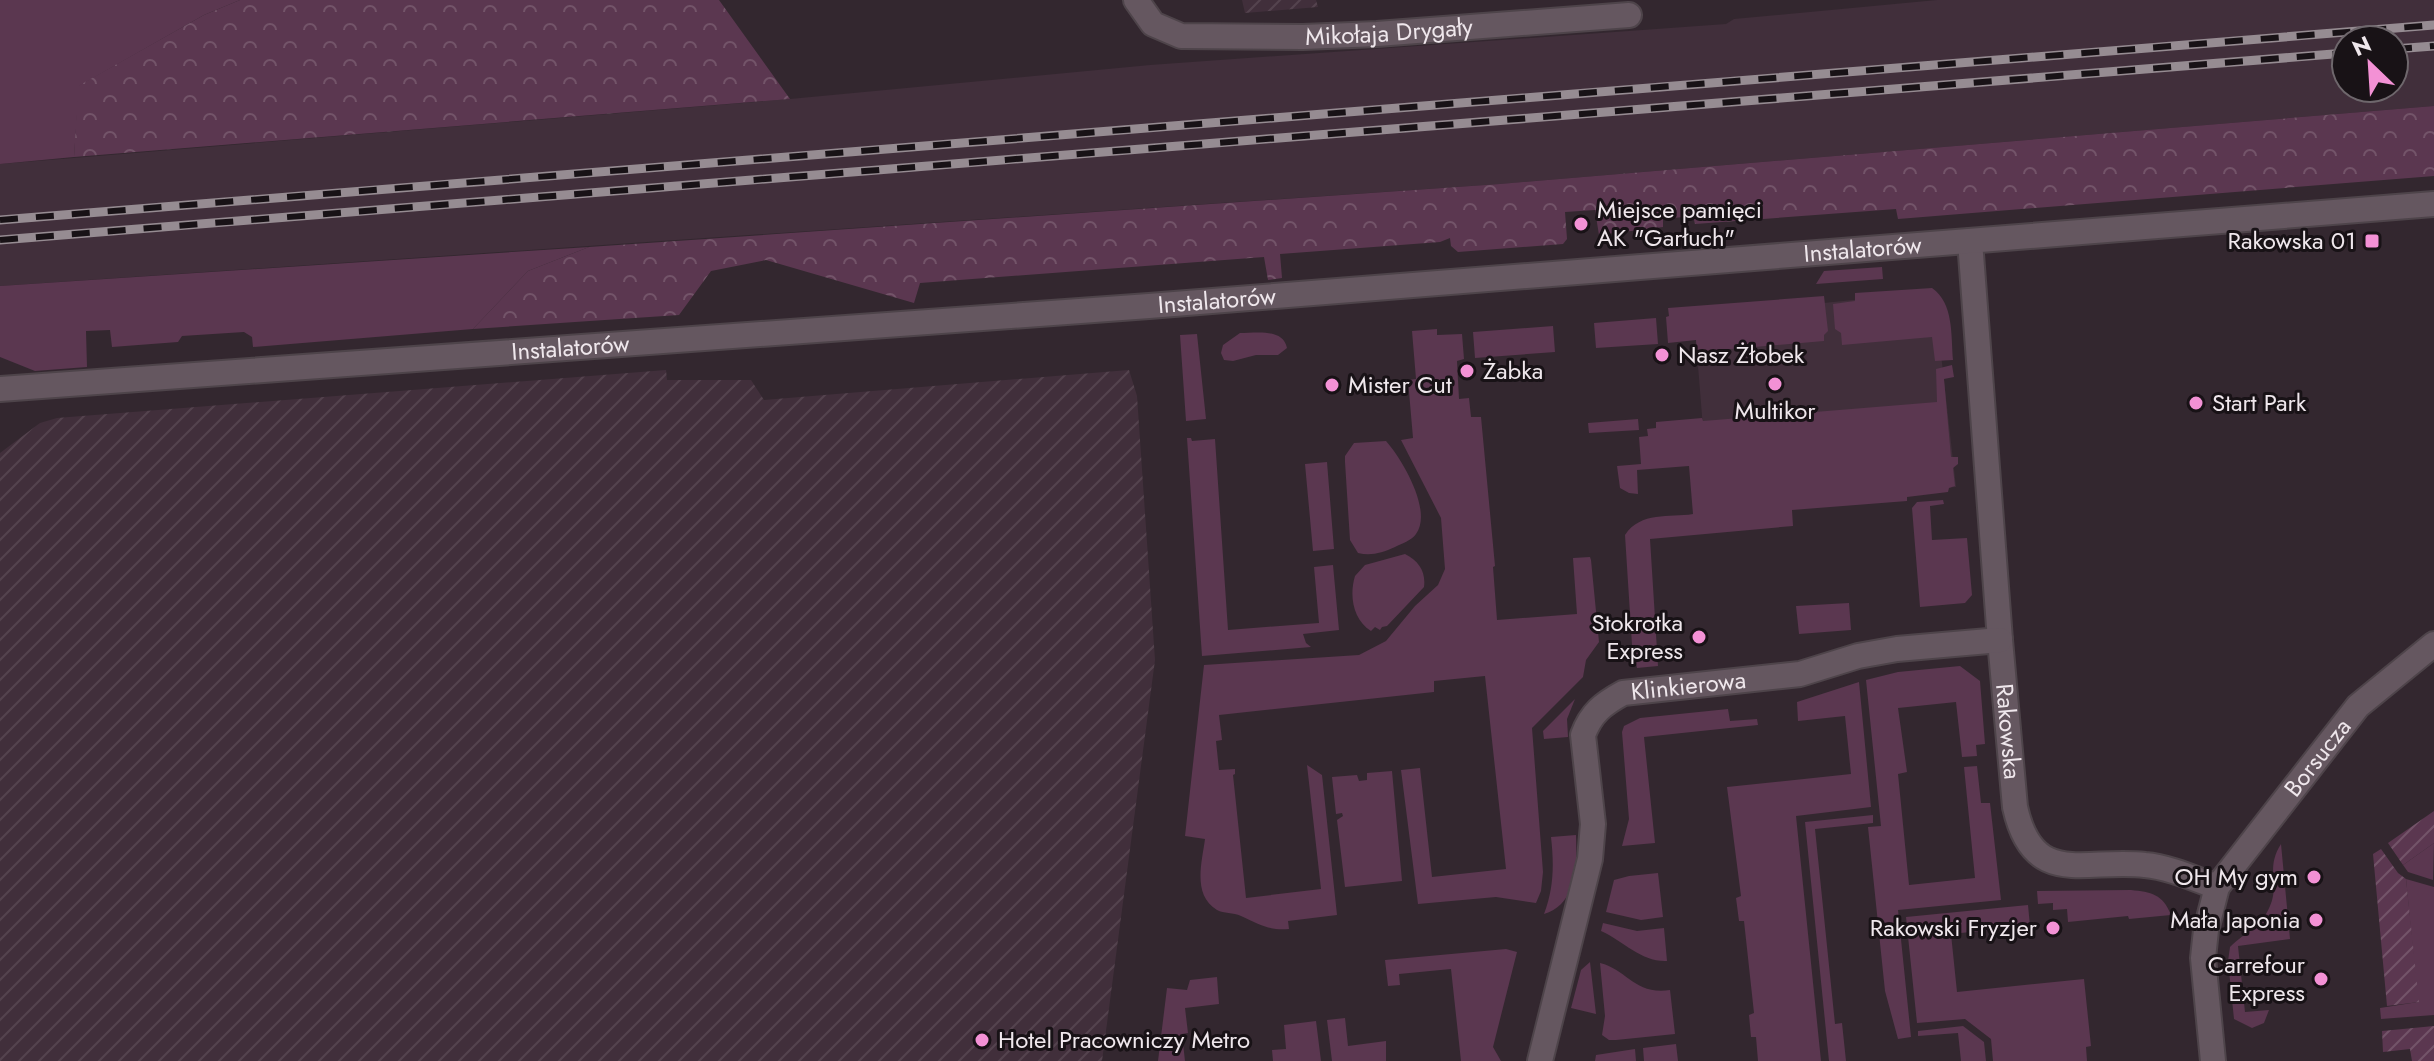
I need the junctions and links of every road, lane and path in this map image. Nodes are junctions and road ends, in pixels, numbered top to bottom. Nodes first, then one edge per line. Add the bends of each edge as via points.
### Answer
1 (1136, 0) edge
2 (1629, 15) dead end
3 (2434, 204) edge
4 (1970, 241) junction
5 (0, 389) edge
6 (2000, 640) junction
7 (2434, 644) edge
8 (2217, 887) junction
9 (1540, 1061) edge
10 (2213, 1061) edge

1 - 2 street, Mikołaja Drygały via 1153,24 1181,36 1303,37
3 - 4 street, Instalatorów
4 - 5 street, Instalatorów
4 - 6 street, Rakowska
6 - 8 street, Rakowska via 2015,807 2028,845 2062,864 2147,865
6 - 9 street, Klinkierowa via 1897,649 1800,674 1623,693 1600,705 1583,735 1593,824 1590,859
7 - 8 street, Borsucza via 2358,706
8 - 10 street via 2203,958

